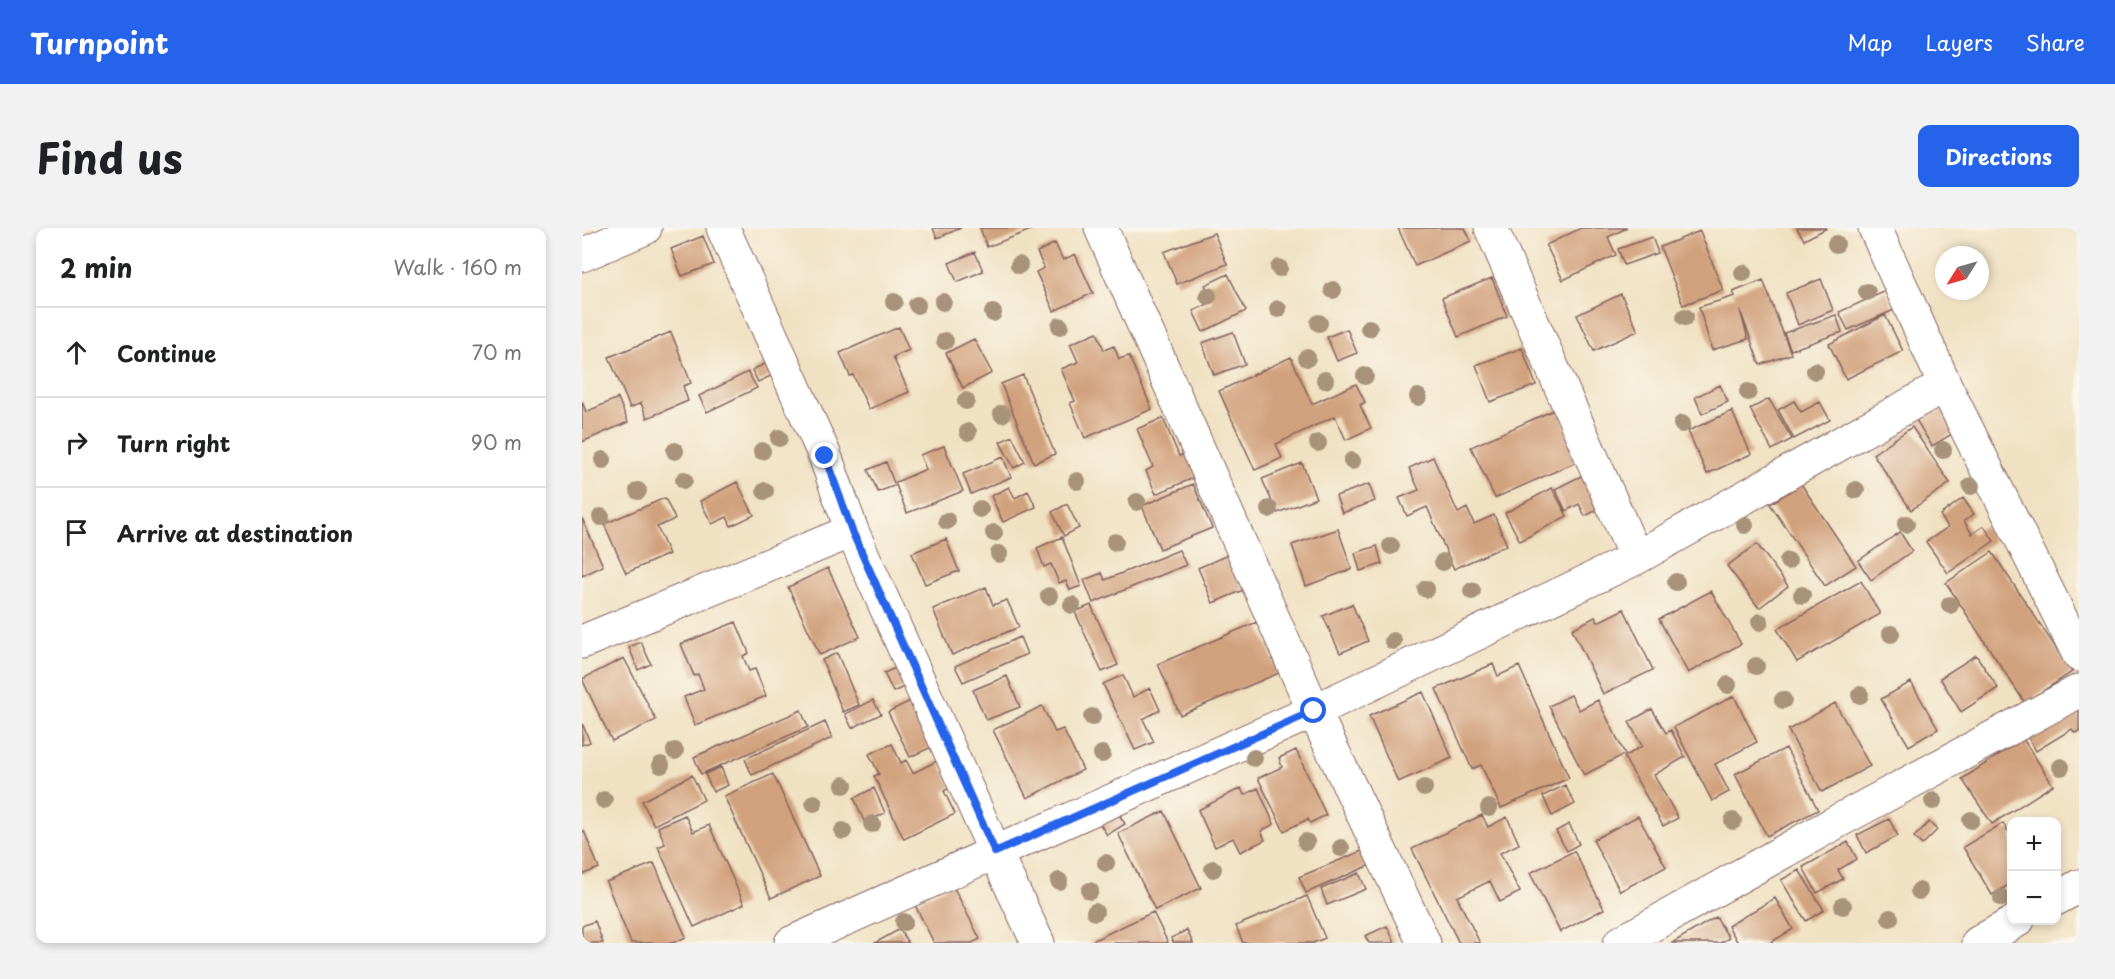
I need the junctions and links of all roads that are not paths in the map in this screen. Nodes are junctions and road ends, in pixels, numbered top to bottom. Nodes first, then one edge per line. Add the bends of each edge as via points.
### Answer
1 (645, 228) edge
2 (723, 228) edge
3 (1101, 228) edge
4 (1491, 228) edge
5 (1875, 228) edge
6 (582, 255) edge
7 (1945, 385) junction
8 (852, 531) junction
9 (1636, 558) junction
10 (582, 642) edge
11 (2079, 655) edge
12 (2079, 691) edge
13 (1314, 711) junction
14 (995, 852) junction
15 (2079, 886) edge
16 (2061, 896) edge
17 (2011, 925) edge
18 (792, 943) edge
19 (1038, 943) edge
20 (1424, 943) edge
21 (1620, 943) edge
22 (1978, 943) edge

1 - 6 street
2 - 8 street via 825,456
3 - 13 street
4 - 9 street
5 - 7 street
7 - 9 street
7 - 11 street
8 - 10 street
8 - 14 street
9 - 13 street
12 - 21 street
13 - 14 street
13 - 20 street
14 - 18 street
14 - 19 street
15 - 16 street
17 - 22 street

